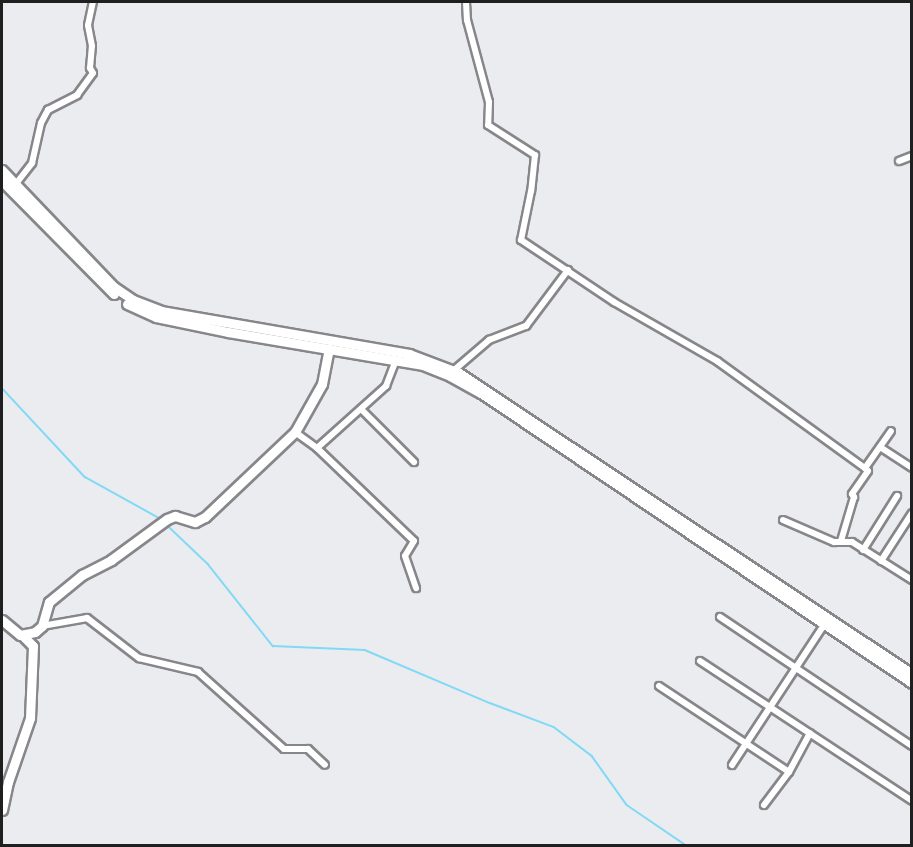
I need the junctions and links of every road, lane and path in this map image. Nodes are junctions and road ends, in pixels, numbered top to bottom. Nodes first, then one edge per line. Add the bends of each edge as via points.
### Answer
1 (93, 2) edge
2 (466, 2) edge
3 (912, 156) edge
4 (899, 161) dead end
5 (2, 170) edge
6 (2, 181) edge
7 (12, 186) junction
8 (567, 270) junction
9 (329, 349) junction
10 (396, 360) junction
11 (453, 370) junction
12 (361, 409) junction
13 (891, 431) dead end
14 (296, 432) junction
15 (880, 447) junction
16 (316, 448) junction
17 (414, 462) dead end
18 (865, 468) junction
19 (912, 468) edge
20 (897, 496) dead end
21 (912, 513) edge
22 (783, 520) dead end
23 (841, 542) junction
24 (863, 550) junction
25 (881, 561) junction
26 (912, 580) edge
27 (416, 588) dead end
28 (720, 617) dead end
29 (2, 620) edge
30 (824, 625) junction
31 (42, 626) junction
32 (23, 636) junction
33 (700, 661) dead end
34 (795, 668) junction
35 (912, 674) edge
36 (912, 683) edge
37 (659, 686) dead end
38 (770, 707) junction
39 (810, 733) junction
40 (746, 743) junction
41 (912, 746) edge
42 (325, 765) dead end
43 (732, 765) dead end
44 (789, 772) junction
45 (912, 801) edge
46 (764, 805) dead end
47 (2, 810) edge

1 - 7 street via 88,25 93,73 76,95 48,110 32,163
2 - 8 street via 467,20 489,102 488,125 535,155 521,240
3 - 4 street
5 - 7 main road
6 - 7 main road
7 - 9 main road via 104,286 129,304 156,317
7 - 11 main road via 114,287 133,300 160,311 409,354
8 - 11 street via 526,326 489,340
8 - 18 street via 717,361
9 - 10 main road
9 - 14 main road via 322,384
10 - 12 street via 386,386
10 - 30 main road via 441,372 481,393
11 - 35 main road
12 - 16 street
12 - 17 street
13 - 15 street
14 - 16 street
14 - 31 main road via 205,517 195,522 175,516 82,575 49,602
15 - 18 street
15 - 19 street
16 - 27 street via 414,541 405,556
18 - 23 street via 868,471 852,494
20 - 24 street
21 - 25 street
22 - 23 street
23 - 24 street via 852,542
24 - 25 street
25 - 26 street
28 - 34 street
29 - 32 main road
30 - 34 street
30 - 36 main road
31 - 32 main road
31 - 42 street via 87,618 139,658 198,672 284,748 308,749
32 - 47 main road via 33,646 30,718
33 - 38 street
34 - 38 street
34 - 41 street
37 - 40 street
38 - 39 street
38 - 40 street
39 - 44 street
39 - 45 street
40 - 43 street
40 - 44 street
44 - 46 street

